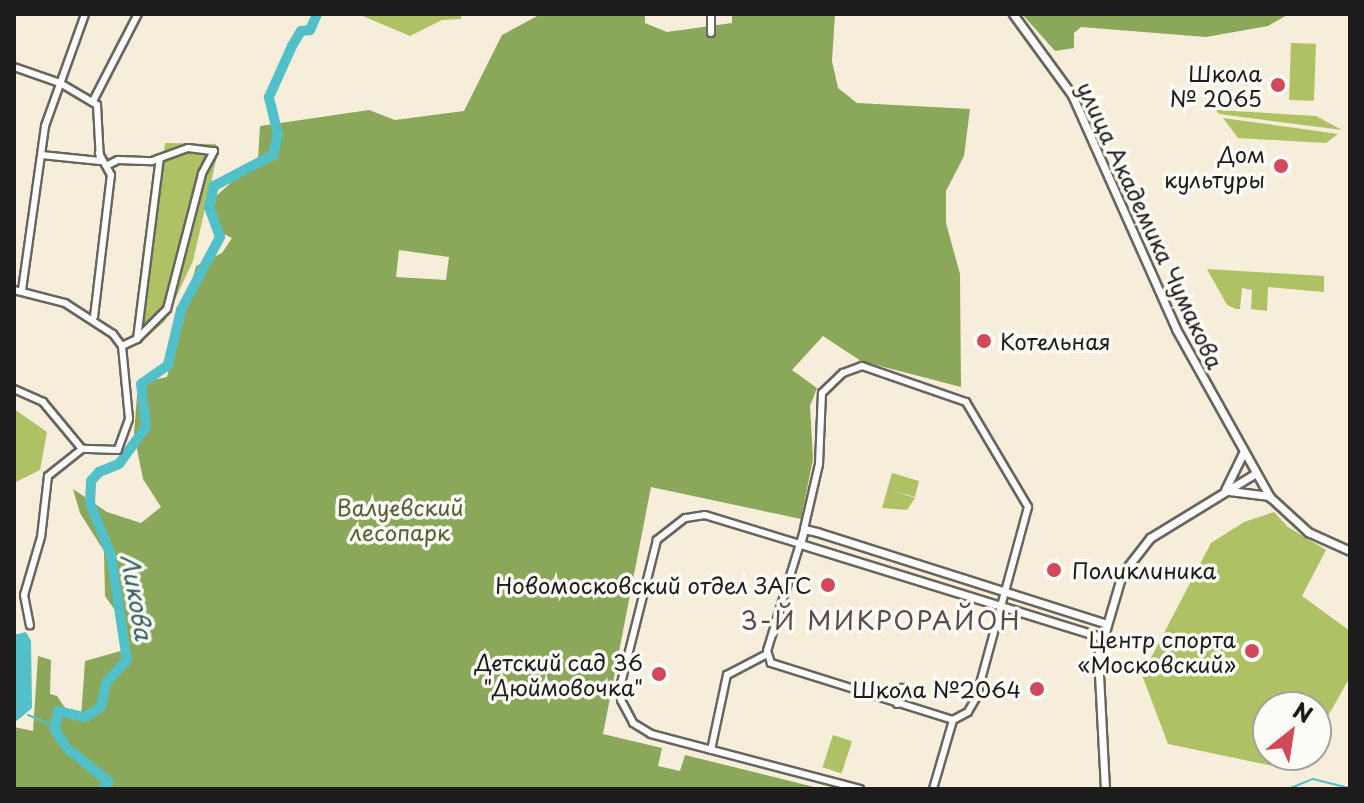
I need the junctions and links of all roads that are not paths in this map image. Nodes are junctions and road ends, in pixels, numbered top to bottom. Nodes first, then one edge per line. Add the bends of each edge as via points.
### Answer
1 (85, 14) edge
2 (138, 14) edge
3 (711, 14) edge
4 (1013, 14) edge
5 (711, 33) dead end
6 (14, 67) edge
7 (60, 83) junction
8 (93, 101) junction
9 (99, 153) junction
10 (41, 155) junction
11 (160, 158) junction
12 (108, 165) junction
13 (18, 290) edge
14 (94, 317) junction
15 (137, 339) junction
16 (122, 346) junction
17 (14, 389) edge
18 (82, 449) junction
19 (1244, 451) junction
20 (1256, 473) junction
21 (1223, 492) junction
22 (1270, 497) junction
23 (804, 529) junction
24 (800, 544) junction
25 (1350, 551) edge
26 (1005, 590) junction
27 (1000, 606) junction
28 (1104, 623) junction
29 (30, 625) dead end
30 (1101, 637) junction
31 (767, 654) junction
32 (902, 688) dead end
33 (897, 704) junction
34 (953, 720) junction
35 (711, 750) junction
36 (860, 789) edge
37 (933, 789) edge
38 (1105, 789) edge

1 - 7 street
2 - 8 street
3 - 5 street
4 - 19 street, улица Академика Чумакова via 1072,95 1173,322
6 - 7 street
7 - 8 street
7 - 10 street
8 - 9 street
9 - 10 street via 95,164
9 - 12 street
10 - 13 street
11 - 12 street
11 - 15 street
11 - 15 street via 188,148 214,151 202,174 167,309
12 - 14 street
13 - 14 street
14 - 16 street
15 - 16 street
16 - 18 street via 129,419 124,437 118,450
17 - 18 street via 43,402
18 - 29 street via 48,476 41,537 24,595
19 - 20 street, улица Академика Чумакова
19 - 21 street
20 - 21 street
20 - 22 street, улица Академика Чумакова
21 - 22 street
21 - 28 street via 1141,546 1122,574
22 - 25 street, улица Академика Чумакова via 1308,532
23 - 24 street
23 - 26 street
23 - 26 street via 819,464 822,393 848,370 878,368 962,399 980,420 1029,513
24 - 27 street
24 - 31 street
24 - 35 street via 705,515 676,522 654,545 620,694 638,727
26 - 27 street
26 - 28 street
27 - 30 street
27 - 34 street via 974,702
28 - 30 street
30 - 38 street
31 - 33 street via 781,670
31 - 35 street via 727,675
32 - 33 street
33 - 34 street
34 - 37 street
35 - 36 street

